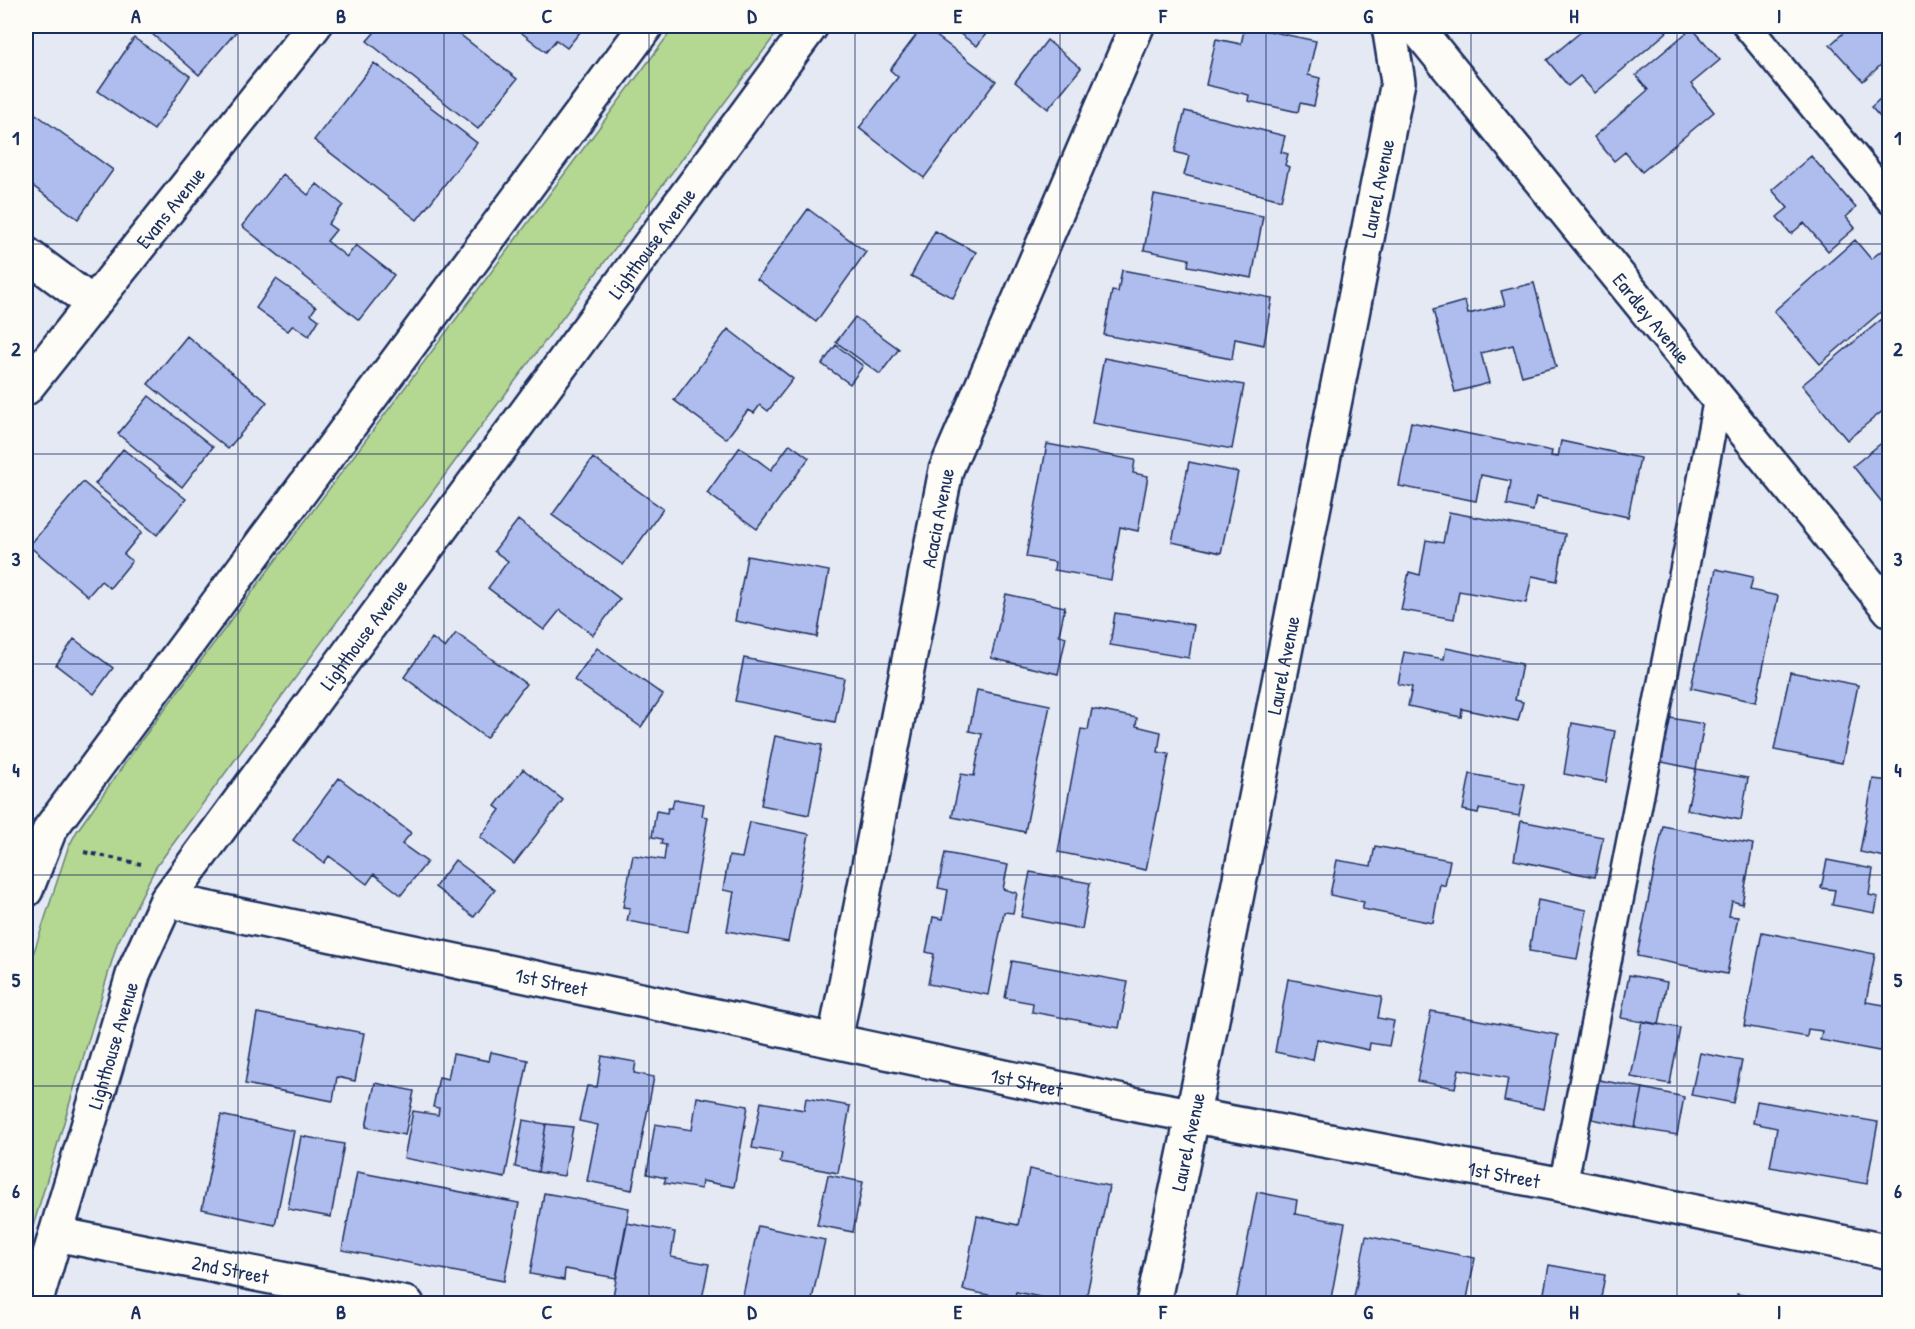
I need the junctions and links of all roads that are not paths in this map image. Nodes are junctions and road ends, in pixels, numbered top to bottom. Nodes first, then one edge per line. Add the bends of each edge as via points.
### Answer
1 (314, 26) edge
2 (646, 26) edge
3 (811, 26) edge
4 (1137, 26) edge
5 (1389, 26) edge
6 (1415, 26) edge
7 (1746, 26) edge
8 (1890, 200) edge
9 (26, 254) edge
10 (92, 303) junction
11 (26, 388) edge
12 (1718, 398) junction
13 (1890, 610) edge
14 (27, 882) edge
15 (167, 900) junction
16 (835, 1040) junction
17 (1192, 1115) junction
18 (1563, 1185) junction
19 (56, 1234) junction
20 (1890, 1252) edge
21 (35, 1304) edge
22 (407, 1304) edge
23 (1153, 1304) edge

1 - 10 street, Evans Avenue
2 - 14 street via 51,829
3 - 15 street, Lighthouse Avenue
4 - 16 street, Acacia Avenue via 946,470
5 - 17 street, Laurel Avenue via 1398,82
6 - 12 street, Eardley Avenue
7 - 8 lane
9 - 10 street
10 - 11 street, Evans Avenue
12 - 13 street, Eardley Avenue
12 - 18 lane
15 - 16 street, 1st Street
15 - 19 street, Lighthouse Avenue via 134,972
16 - 17 street, 1st Street
17 - 18 street, 1st Street
17 - 23 street, Laurel Avenue
18 - 20 street, 1st Street
19 - 21 street, Lighthouse Avenue
19 - 22 street, 2nd Street

